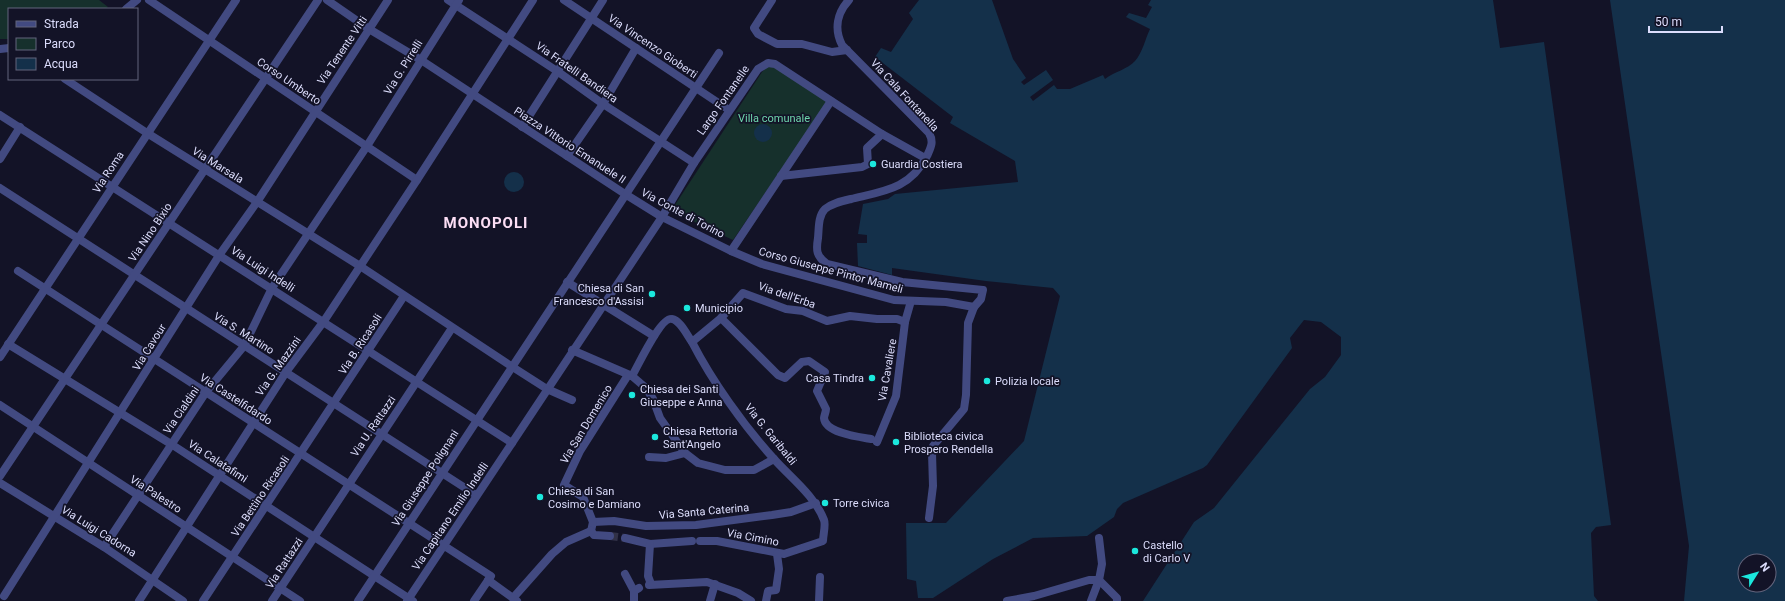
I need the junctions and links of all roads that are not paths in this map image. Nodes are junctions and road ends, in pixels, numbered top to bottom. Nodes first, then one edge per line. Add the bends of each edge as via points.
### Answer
1 (137, 0) edge
2 (149, 0) edge
3 (236, 0) edge
4 (318, 0) edge
5 (327, 0) edge
6 (388, 0) edge
7 (448, 0) edge
8 (533, 0) edge
9 (564, 0) edge
10 (603, 0) edge
11 (772, 0) edge
12 (849, 0) edge
13 (457, 3) edge
14 (127, 8) edge
15 (591, 18) junction
16 (369, 29) junction
17 (507, 38) junction
18 (208, 40) junction
19 (636, 48) junction
20 (847, 50) junction
21 (719, 53) dead end
22 (421, 60) junction
23 (557, 71) junction
24 (265, 78) junction
25 (67, 80) edge
26 (696, 88) junction
27 (472, 94) junction
28 (831, 101) junction
29 (602, 104) junction
30 (729, 110) junction
31 (314, 111) junction
32 (0, 115) edge
33 (522, 126) junction
34 (20, 127) junction
35 (147, 133) junction
36 (882, 134) junction
37 (661, 142) junction
38 (367, 146) junction
39 (567, 156) junction
40 (925, 158) junction
41 (0, 159) edge
42 (694, 163) junction
43 (205, 170) junction
44 (781, 176) junction
45 (417, 180) junction
46 (112, 186) junction
47 (0, 188) edge
48 (625, 194) junction
49 (257, 202) junction
50 (662, 217) junction
51 (170, 222) junction
52 (308, 234) junction
53 (78, 238) junction
54 (730, 251) junction
55 (220, 254) junction
56 (360, 266) junction
57 (18, 271) dead end
58 (134, 275) junction
59 (567, 282) junction
60 (45, 288) junction
61 (272, 288) junction
62 (404, 296) junction
63 (911, 301) junction
64 (603, 304) junction
65 (974, 307) junction
66 (186, 309) junction
67 (721, 318) junction
68 (324, 321) junction
69 (905, 322) junction
70 (101, 324) junction
71 (452, 328) junction
72 (654, 336) junction
73 (692, 342) junction
74 (8, 344) junction
75 (244, 346) junction
76 (369, 350) junction
77 (572, 350) junction
78 (0, 357) edge
79 (154, 358) junction
80 (512, 366) junction
81 (286, 372) junction
82 (630, 376) junction
83 (65, 378) junction
84 (418, 381) junction
85 (547, 389) junction
86 (206, 392) junction
87 (572, 400) dead end
88 (334, 403) junction
89 (0, 405) edge
90 (120, 413) junction
91 (476, 419) junction
92 (253, 423) junction
93 (33, 427) junction
94 (382, 433) junction
95 (512, 443) junction
96 (171, 444) junction
97 (685, 453) junction
98 (301, 454) junction
99 (650, 457) dead end
100 (774, 459) junction
101 (87, 462) junction
102 (441, 472) junction
103 (219, 475) junction
104 (0, 476) edge
105 (0, 483) edge
106 (348, 484) junction
107 (476, 495) junction
108 (138, 496) junction
109 (816, 504) junction
110 (266, 506) junction
111 (53, 516) junction
112 (929, 518) dead end
113 (593, 522) junction
114 (408, 523) junction
115 (185, 527) junction
116 (591, 531) junction
117 (610, 536) tunnel mouth
118 (314, 537) junction
119 (625, 538) tunnel mouth
120 (1099, 538) dead end
121 (700, 541) dead end
122 (823, 541) joint
123 (692, 542) dead end
124 (650, 544) junction
125 (443, 546) junction
126 (104, 547) junction
127 (777, 554) junction
128 (232, 557) junction
129 (625, 574) dead end
130 (374, 576) junction
131 (820, 577) dead end
132 (152, 578) junction
133 (489, 578) junction
134 (1099, 580) junction
135 (715, 584) junction
136 (281, 588) junction
137 (4, 596) dead end
138 (1031, 599) edge
139 (1092, 599) edge
140 (410, 600) edge
141 (514, 600) edge
142 (1117, 600) edge
143 (139, 601) edge
144 (183, 601) edge
145 (203, 601) edge
146 (272, 601) edge
147 (300, 601) edge
148 (358, 601) edge
149 (474, 601) edge
150 (634, 601) edge
151 (710, 601) edge
152 (751, 601) edge
153 (766, 601) edge
154 (819, 601) edge
155 (1007, 601) edge

1 - 14 street
2 - 18 street, Corso Umberto
3 - 18 street, Via Roma
4 - 24 street, Via Nino Bixio
5 - 16 street, Piazza Vittorio Emanuele II
6 - 16 street, Via Tenente Vitti
7 - 13 street, Via Fratelli Bandiera
8 - 17 street
9 - 15 street, Via Vincenzo Gioberti
10 - 15 street
11 - 20 street via 754,28 758,34 777,44 802,44 832,52
12 - 20 street, Via Cala Fontanella via 840,13 837,24 838,36
13 - 17 street, Via Fratelli Bandiera
13 - 22 street, Via G. Pirrelli
15 - 19 street, Via Vincenzo Gioberti
15 - 23 street
16 - 22 street, Piazza Vittorio Emanuele II
16 - 31 street, Via Tenente Vitti
17 - 23 street, Via Fratelli Bandiera
17 - 27 street
18 - 24 street, Corso Umberto
18 - 35 street, Via Roma
19 - 26 street, Via Vincenzo Gioberti
19 - 29 street
20 - 40 street, Via Cala Fontanella via 929,133 932,144
21 - 26 street
22 - 27 street, Piazza Vittorio Emanuele II
22 - 38 street, Via G. Pirrelli
23 - 29 street, Via Fratelli Bandiera
23 - 33 street
24 - 31 street, Corso Umberto
24 - 43 street, Via Nino Bixio
25 - 35 street, Via Marsala
26 - 30 street, Via Vincenzo Gioberti
26 - 37 street
27 - 33 street, Piazza Vittorio Emanuele II
27 - 45 street
28 - 30 street, Largo Fontanelle via 775,64 768,63 758,69
28 - 36 street, Largo Fontanelle
28 - 44 street
29 - 37 street, Via Fratelli Bandiera
29 - 39 street
30 - 42 street, Largo Fontanelle
31 - 38 street, Corso Umberto
31 - 49 street, Via Cavour
32 - 34 street, Via Luigi Indelli
33 - 39 street, Piazza Vittorio Emanuele II
34 - 41 street
34 - 46 street, Via Luigi Indelli
35 - 43 street, Via Marsala
35 - 46 street, Via Roma
36 - 40 street, Largo Fontanelle
36 - 44 street via 867,148 868,164 862,167
37 - 42 street, Via Fratelli Bandiera
37 - 48 street
38 - 45 street, Corso Umberto
38 - 52 street, Via Cialdini
39 - 48 street, Piazza Vittorio Emanuele II
40 - 65 street, Via Cala Fontanella via 920,168 904,183 829,206 824,210 820,216 816,250 818,256 827,264 902,282 983,290 981,299
42 - 50 street, Largo Fontanelle
43 - 49 street, Via Marsala
43 - 51 street, Via Nino Bixio
44 - 54 street
45 - 56 street
46 - 51 street, Via Luigi Indelli
46 - 53 street, Via Roma
47 - 53 street, Via S. Martino
48 - 50 street, Via Conte di Torino
48 - 59 street, Piazza Vittorio Emanuele II
49 - 52 street, Via Marsala
49 - 55 street, Via Cavour
50 - 54 street, Via Conte di Torino
50 - 64 street, Largo Fontanelle
51 - 55 street, Via Luigi Indelli
51 - 58 street, Via Nino Bixio
52 - 56 street, Via Marsala
52 - 61 street, Via Cialdini
53 - 58 street, Via S. Martino
53 - 60 street, Via Roma
54 - 63 street, Corso Giuseppe Pintor Mameli via 762,264 894,300
55 - 61 street, Via Luigi Indelli
55 - 66 street, Via Cavour
56 - 62 street
56 - 68 street, Via G. Mazzini
57 - 60 street, Via Castelfidardo
58 - 66 street, Via S. Martino
58 - 70 street, Via Nino Bixio
59 - 64 street
59 - 80 street, Piazza Vittorio Emanuele II
60 - 70 street, Via Castelfidardo
60 - 74 street, Via Roma
61 - 68 street, Via Luigi Indelli
61 - 75 street, Via Cialdini
62 - 71 street
62 - 76 street, Via B. Ricasoli
63 - 65 street, Corso Giuseppe Pintor Mameli via 946,302
63 - 69 street
64 - 72 street
64 - 77 street, Largo Fontanelle
65 - 112 street via 968,323 964,409 933,446 933,486
66 - 75 street, Via S. Martino
66 - 79 street, Via Cavour
67 - 69 street, Via dell'Erba via 743,293 827,321 850,316 897,319
67 - 69 street, Via Cavaliere via 778,375 785,378 802,362 809,360 825,372 817,391 826,409 826,424 833,430 874,441 896,396
67 - 73 street, Via dell'Erba
68 - 76 street, Via Luigi Indelli
68 - 81 street, Via G. Mazzini
70 - 79 street, Via Castelfidardo
70 - 83 street, Via Nino Bixio
71 - 80 street
71 - 84 street, Via U. Rattazzi
72 - 73 street via 666,319 671,318 676,320
72 - 82 street
73 - 100 street, Via G. Garibaldi via 702,361 745,423
74 - 78 street, Via Roma
74 - 83 street, Via Calatafimi
75 - 81 street, Via S. Martino
75 - 86 street, Via Cialdini
76 - 84 street, Via Luigi Indelli
76 - 88 street, Via B. Ricasoli
77 - 82 street
77 - 85 street, Via Capitano Emilio Indelli
79 - 86 street, Via Castelfidardo
79 - 90 street, Via Cavour
80 - 85 street
80 - 91 street, Via Giuseppe Polignani
81 - 88 street, Via S. Martino
81 - 92 street, Via G. Mazzini
82 - 97 street via 646,388 660,418
82 - 113 street, Via San Domenico via 580,451 564,485 583,497
83 - 90 street, Via Calatafimi
83 - 93 street, Via Nino Bixio
84 - 91 street, Via Luigi Indelli
84 - 94 street, Via U. Rattazzi
85 - 87 street
85 - 95 street, Via Capitano Emilio Indelli
86 - 92 street, Via Castelfidardo
86 - 96 street, Via Cialdini
88 - 94 street, Via S. Martino
88 - 98 street, Via Bettino Ricasoli
89 - 93 street, Via Palestro
90 - 96 street, Via Calatafimi
90 - 101 street, Via Cavour
91 - 95 street, Via Luigi Indelli
91 - 102 street, Via Giuseppe Polignani
92 - 98 street, Via Castelfidardo
92 - 103 street, Via G. Mazzini
93 - 101 street, Via Palestro
93 - 104 street, Via Nino Bixio
94 - 102 street, Via S. Martino
94 - 106 street, Via U. Rattazzi
95 - 107 street, Via Capitano Emilio Indelli
96 - 103 street, Via Calatafimi
96 - 108 street, Via Cialdini
97 - 99 street via 666,458
97 - 100 street via 706,466 725,470 754,470
98 - 106 street, Via Castelfidardo
98 - 110 street, Via Bettino Ricasoli
100 - 109 street, Via G. Garibaldi
101 - 108 street, Via Palestro
101 - 111 street, Via Cavour
102 - 107 street, Via S. Martino
102 - 114 street, Via Giuseppe Polignani
103 - 110 street, Via Calatafimi
103 - 115 street, Via G. Mazzini
105 - 111 street, Via Luigi Cadorna
106 - 114 street, Via Castelfidardo
106 - 118 street, Via U. Rattazzi
107 - 125 street, Via Capitano Emilio Indelli
108 - 115 street, Via Palestro
108 - 126 street, Via Cialdini
109 - 113 street, Via Santa Caterina via 791,512 696,525 646,526
109 - 122 street, Via G. Garibaldi via 825,522
110 - 118 street, Via Calatafimi
110 - 128 street, Via Bettino Ricasoli
111 - 126 street, Via Luigi Cadorna
111 - 137 street, Via Cavour
113 - 116 street
114 - 125 street, Via Castelfidardo
114 - 130 street, Via Giuseppe Polignani
115 - 128 street, Via Palestro
115 - 132 street, Via G. Mazzini
116 - 117 street via 594,535
116 - 141 street via 566,542 552,554
118 - 130 street, Via Calatafimi
118 - 136 street, Via Rattazzi
119 - 124 street
120 - 134 street via 1102,564
121 - 127 street, Via Cimino
122 - 127 street, Via Cimino via 794,552
123 - 124 street
124 - 135 street via 650,584
125 - 133 street, Via Castelfidardo
125 - 140 street, Via Capitano Emilio Indelli
126 - 132 street, Via Luigi Cadorna
127 - 153 street via 779,569 776,590 768,591
128 - 136 street, Via Palestro
128 - 145 street, Via Bettino Ricasoli
129 - 150 street via 637,590
130 - 140 street, Via Calatafimi
130 - 148 street, Via Giuseppe Polignani
131 - 154 street
132 - 143 street, Via G. Mazzini
132 - 144 street, Via Luigi Cadorna
133 - 141 street, Via Castelfidardo
133 - 149 street
134 - 138 street via 1089,580
134 - 139 street
134 - 142 street
135 - 151 street
135 - 152 street
136 - 146 street, Via Rattazzi
136 - 147 street, Via Palestro
138 - 155 street

